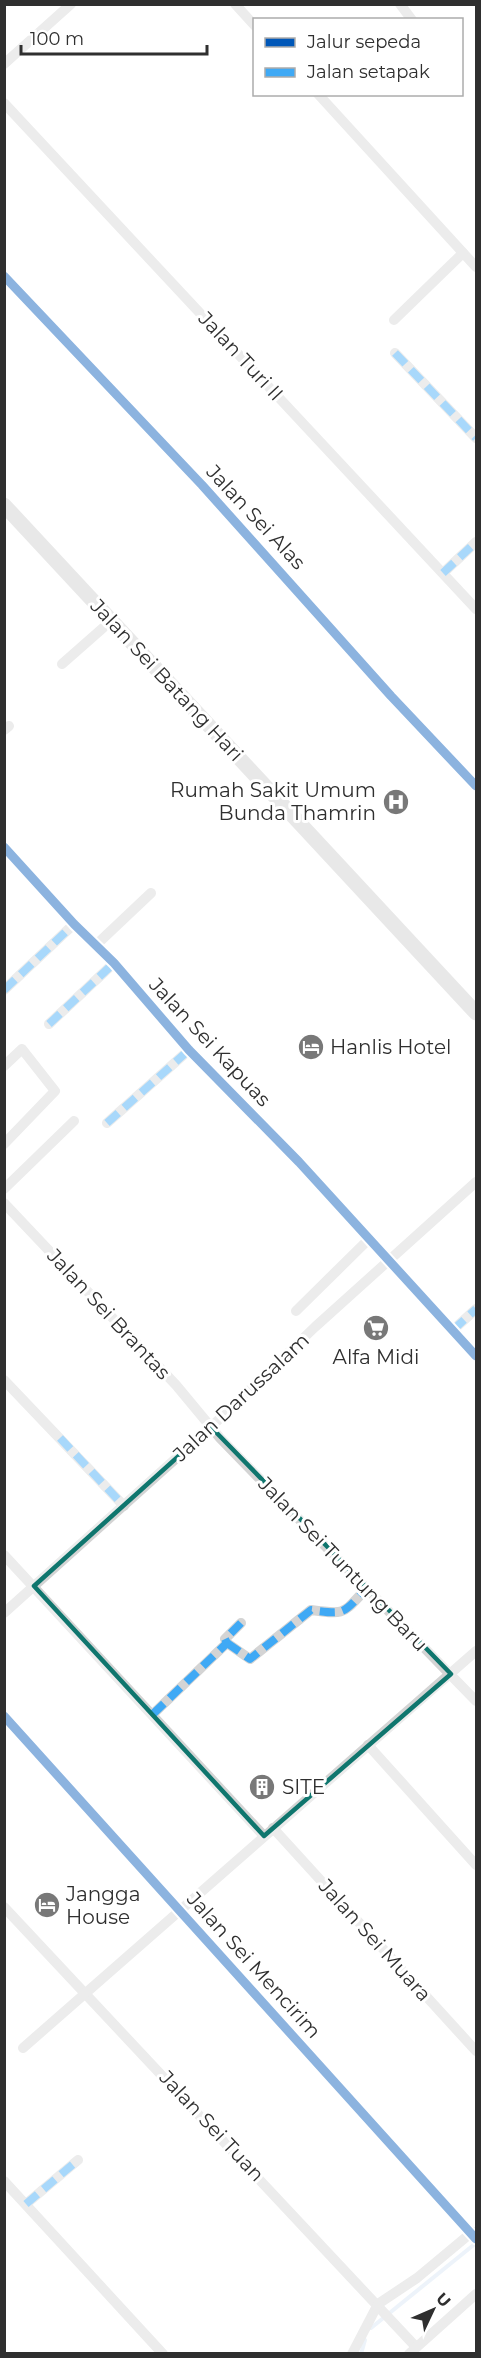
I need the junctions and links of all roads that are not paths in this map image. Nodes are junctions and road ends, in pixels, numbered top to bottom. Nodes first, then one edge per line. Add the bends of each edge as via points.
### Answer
1 (235, 4) edge
2 (400, 4) edge
3 (68, 5) edge
4 (410, 18) edge
5 (253, 24) edge
6 (4, 64) edge
7 (320, 96) edge
8 (4, 103) edge
9 (463, 253) junction
10 (477, 267) edge
11 (4, 276) edge
12 (394, 320) dead end
13 (395, 353) dead end
14 (477, 438) edge
15 (4, 505) edge
16 (477, 542) edge
17 (443, 573) junction
18 (477, 609) edge
19 (112, 620) junction
20 (62, 664) dead end
21 (477, 786) edge
22 (4, 847) edge
23 (151, 893) dead end
24 (74, 924) junction
25 (96, 945) junction
26 (114, 963) junction
27 (4, 990) edge
28 (477, 1013) edge
29 (49, 1024) dead end
30 (189, 1050) junction
31 (4, 1066) edge
32 (74, 1121) dead end
33 (107, 1123) dead end
34 (4, 1144) edge
35 (477, 1182) edge
36 (4, 1189) edge
37 (4, 1203) edge
38 (369, 1239) junction
39 (389, 1260) junction
40 (477, 1309) edge
41 (296, 1311) dead end
42 (453, 1330) junction
43 (477, 1356) edge
44 (4, 1380) edge
45 (211, 1427) junction
46 (124, 1506) junction
47 (4, 1555) edge
48 (34, 1586) junction
49 (367, 1588) junction
50 (4, 1613) edge
51 (241, 1623) dead end
52 (227, 1643) junction
53 (477, 1651) edge
54 (451, 1674) junction
55 (477, 1701) edge
56 (153, 1714) junction
57 (4, 1716) edge
58 (368, 1745) junction
59 (273, 1828) junction
60 (264, 1836) junction
61 (477, 1864) edge
62 (4, 1907) edge
63 (181, 1911) junction
64 (87, 1992) junction
65 (23, 2048) dead end
66 (477, 2051) edge
67 (78, 2160) dead end
68 (4, 2181) edge
69 (26, 2204) junction
70 (474, 2235) edge
71 (477, 2294) edge
72 (380, 2307) junction
73 (413, 2350) edge
74 (163, 2354) edge
75 (352, 2354) edge

1 - 5 street
2 - 4 street
3 - 6 street
7 - 9 street
8 - 17 street, Jalan Turi II
9 - 10 street
9 - 12 street
11 - 21 street, Jalan Sei Alas via 202,485
13 - 14 street
15 - 19 street, Jalan Sei Batang Hari
16 - 17 street
17 - 18 street, Jalan Turi II
19 - 20 street
19 - 28 street, Jalan Sei Batang Hari
22 - 24 street, Jalan Sei Kapuas
23 - 25 street
24 - 25 street, Jalan Sei Kapuas
24 - 27 street
25 - 26 street, Jalan Sei Kapuas
26 - 29 street
26 - 30 street, Jalan Sei Kapuas
30 - 33 street
30 - 38 street, Jalan Sei Kapuas
31 - 34 street via 22,1049 55,1091
32 - 36 street
35 - 39 street, Jalan Darussalam
37 - 45 street, Jalan Sei Brantas
38 - 39 street, Jalan Sei Kapuas
38 - 41 street
39 - 42 street, Jalan Sei Kapuas
39 - 45 street, Jalan Darussalam
40 - 42 street
42 - 43 street, Jalan Sei Kapuas
44 - 46 street
45 - 46 street, Jalan Darussalam
45 - 49 street, Jalan Sei Tuntung Baru
46 - 48 street, Jalan Darussalam
47 - 48 street
48 - 50 street, Jalan Darussalam
48 - 56 street
49 - 52 street via 345,1612 311,1610 250,1659
49 - 54 street, Jalan Sei Tuntung Baru
51 - 52 street via 227,1635
52 - 56 street
53 - 54 street
54 - 55 street, Jalan Sei Tuntung Baru
54 - 58 street
56 - 60 street
57 - 63 street, Jalan Sei Mencirim
58 - 59 street
58 - 61 street
59 - 60 street
59 - 66 street, Jalan Sei Muara
60 - 63 street
62 - 64 street, Jalan Sei Tuan
63 - 64 street
63 - 70 street, Jalan Sei Mencirim
64 - 65 street
64 - 72 street, Jalan Sei Tuan
67 - 69 street
68 - 69 street
69 - 74 street
70 - 72 street
71 - 73 street
72 - 73 street, Jalan Sei Tuan
72 - 75 street

